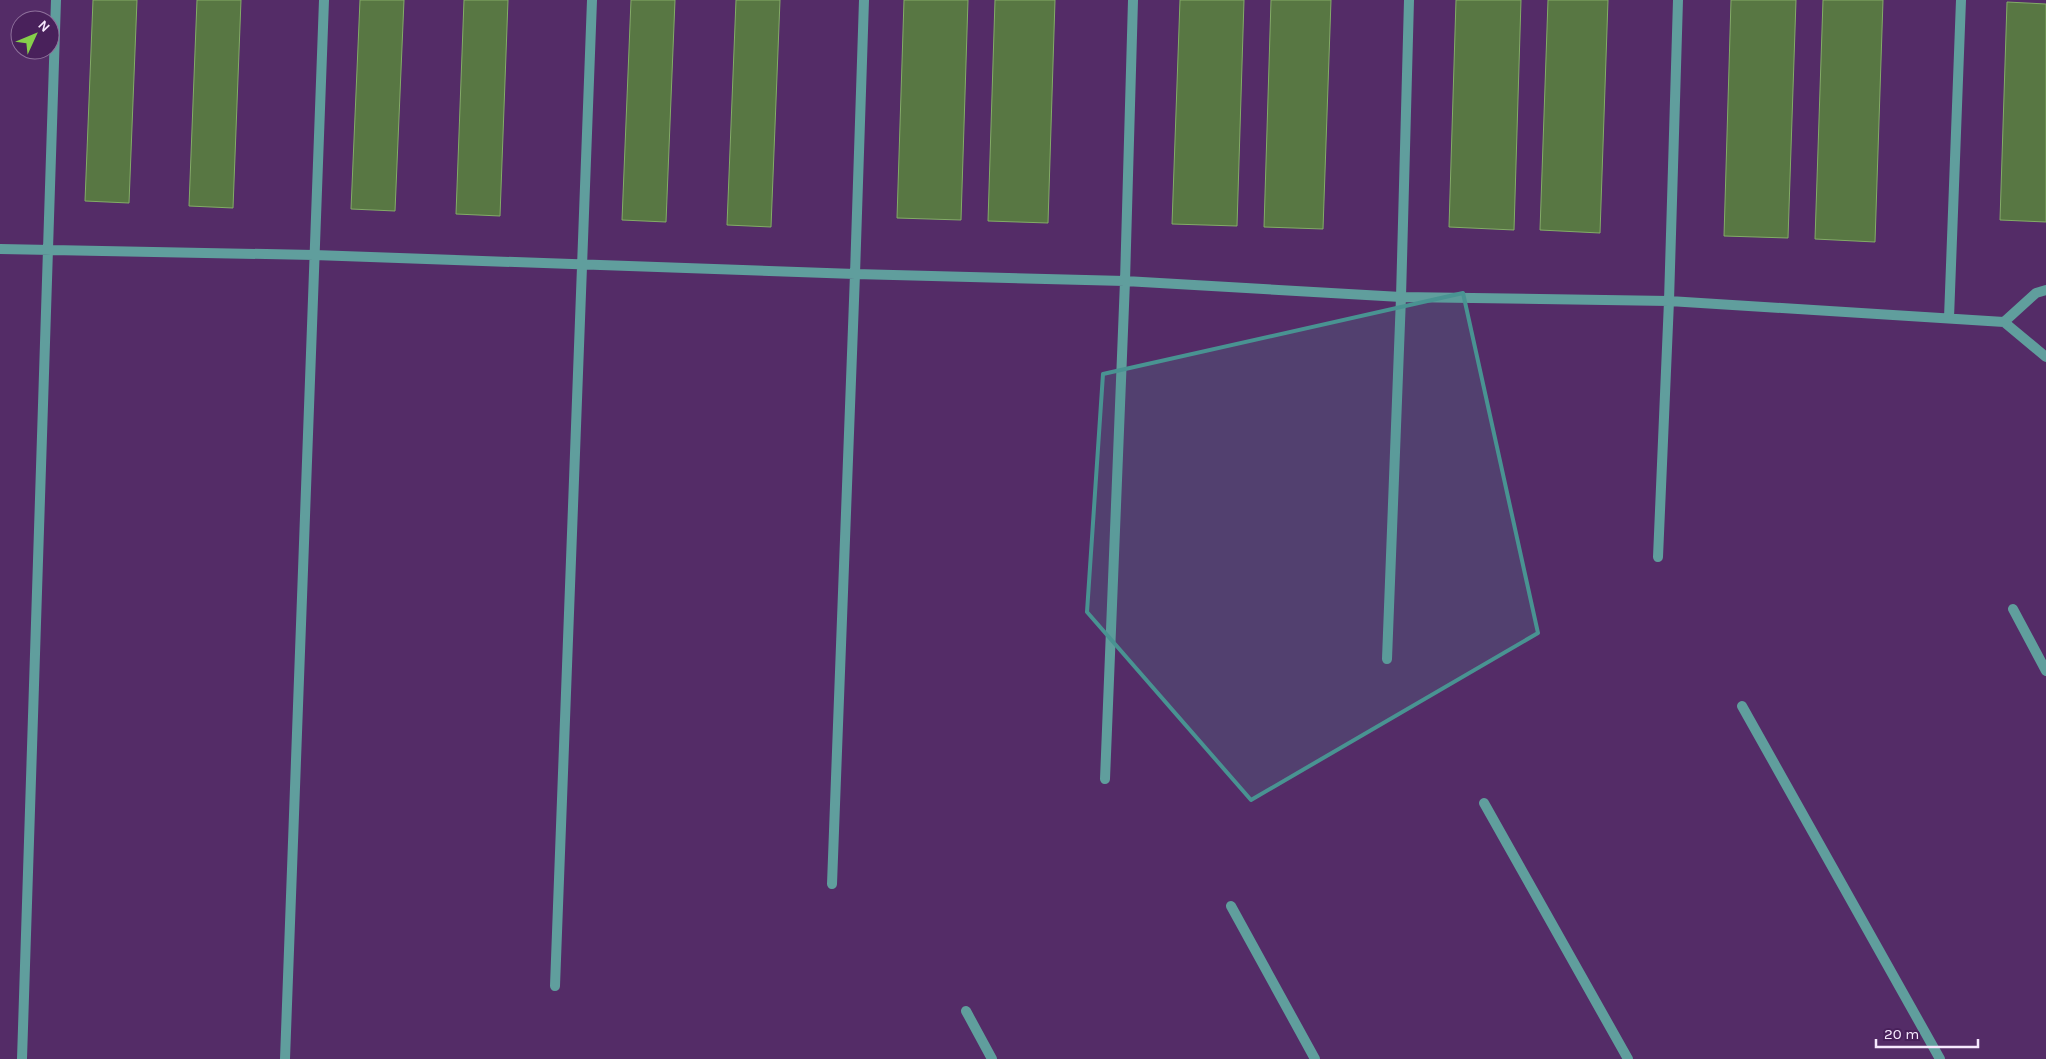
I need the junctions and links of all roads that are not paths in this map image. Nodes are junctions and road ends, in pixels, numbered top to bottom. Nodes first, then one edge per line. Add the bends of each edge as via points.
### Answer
1 (56, 0) edge
2 (324, 0) edge
3 (592, 0) edge
4 (864, 0) edge
5 (1133, 0) edge
6 (1409, 0) edge
7 (1678, 0) edge
8 (1961, 0) edge
9 (0, 249) edge
10 (47, 250) junction
11 (314, 255) junction
12 (584, 265) junction
13 (856, 274) junction
14 (1125, 281) junction
15 (2046, 290) edge
16 (1401, 297) junction
17 (1669, 301) junction
18 (1949, 318) junction
19 (2004, 322) junction
20 (2046, 357) edge
21 (1658, 557) dead end
22 (2013, 609) dead end
23 (1387, 659) dead end
24 (2046, 671) edge
25 (1742, 706) dead end
26 (1105, 779) dead end
27 (1484, 803) dead end
28 (832, 884) dead end
29 (1231, 906) dead end
30 (555, 986) dead end
31 (966, 1011) dead end
32 (22, 1059) edge
33 (286, 1059) edge
34 (992, 1059) edge
35 (1315, 1059) edge
36 (1628, 1059) edge
37 (1940, 1059) edge

1 - 10 street
2 - 11 street
3 - 12 street
4 - 13 street
5 - 14 street
6 - 16 street
7 - 17 street
8 - 18 street
9 - 10 street
10 - 11 street
10 - 32 street
11 - 12 street
11 - 33 street
12 - 13 street
12 - 30 street
13 - 14 street
13 - 28 street
14 - 16 street
14 - 26 street
15 - 19 street via 2036,293
16 - 17 street
16 - 23 street
17 - 18 street
17 - 21 street
18 - 19 street
19 - 20 street
22 - 24 street
25 - 37 street
27 - 36 street
29 - 35 street
31 - 34 street

